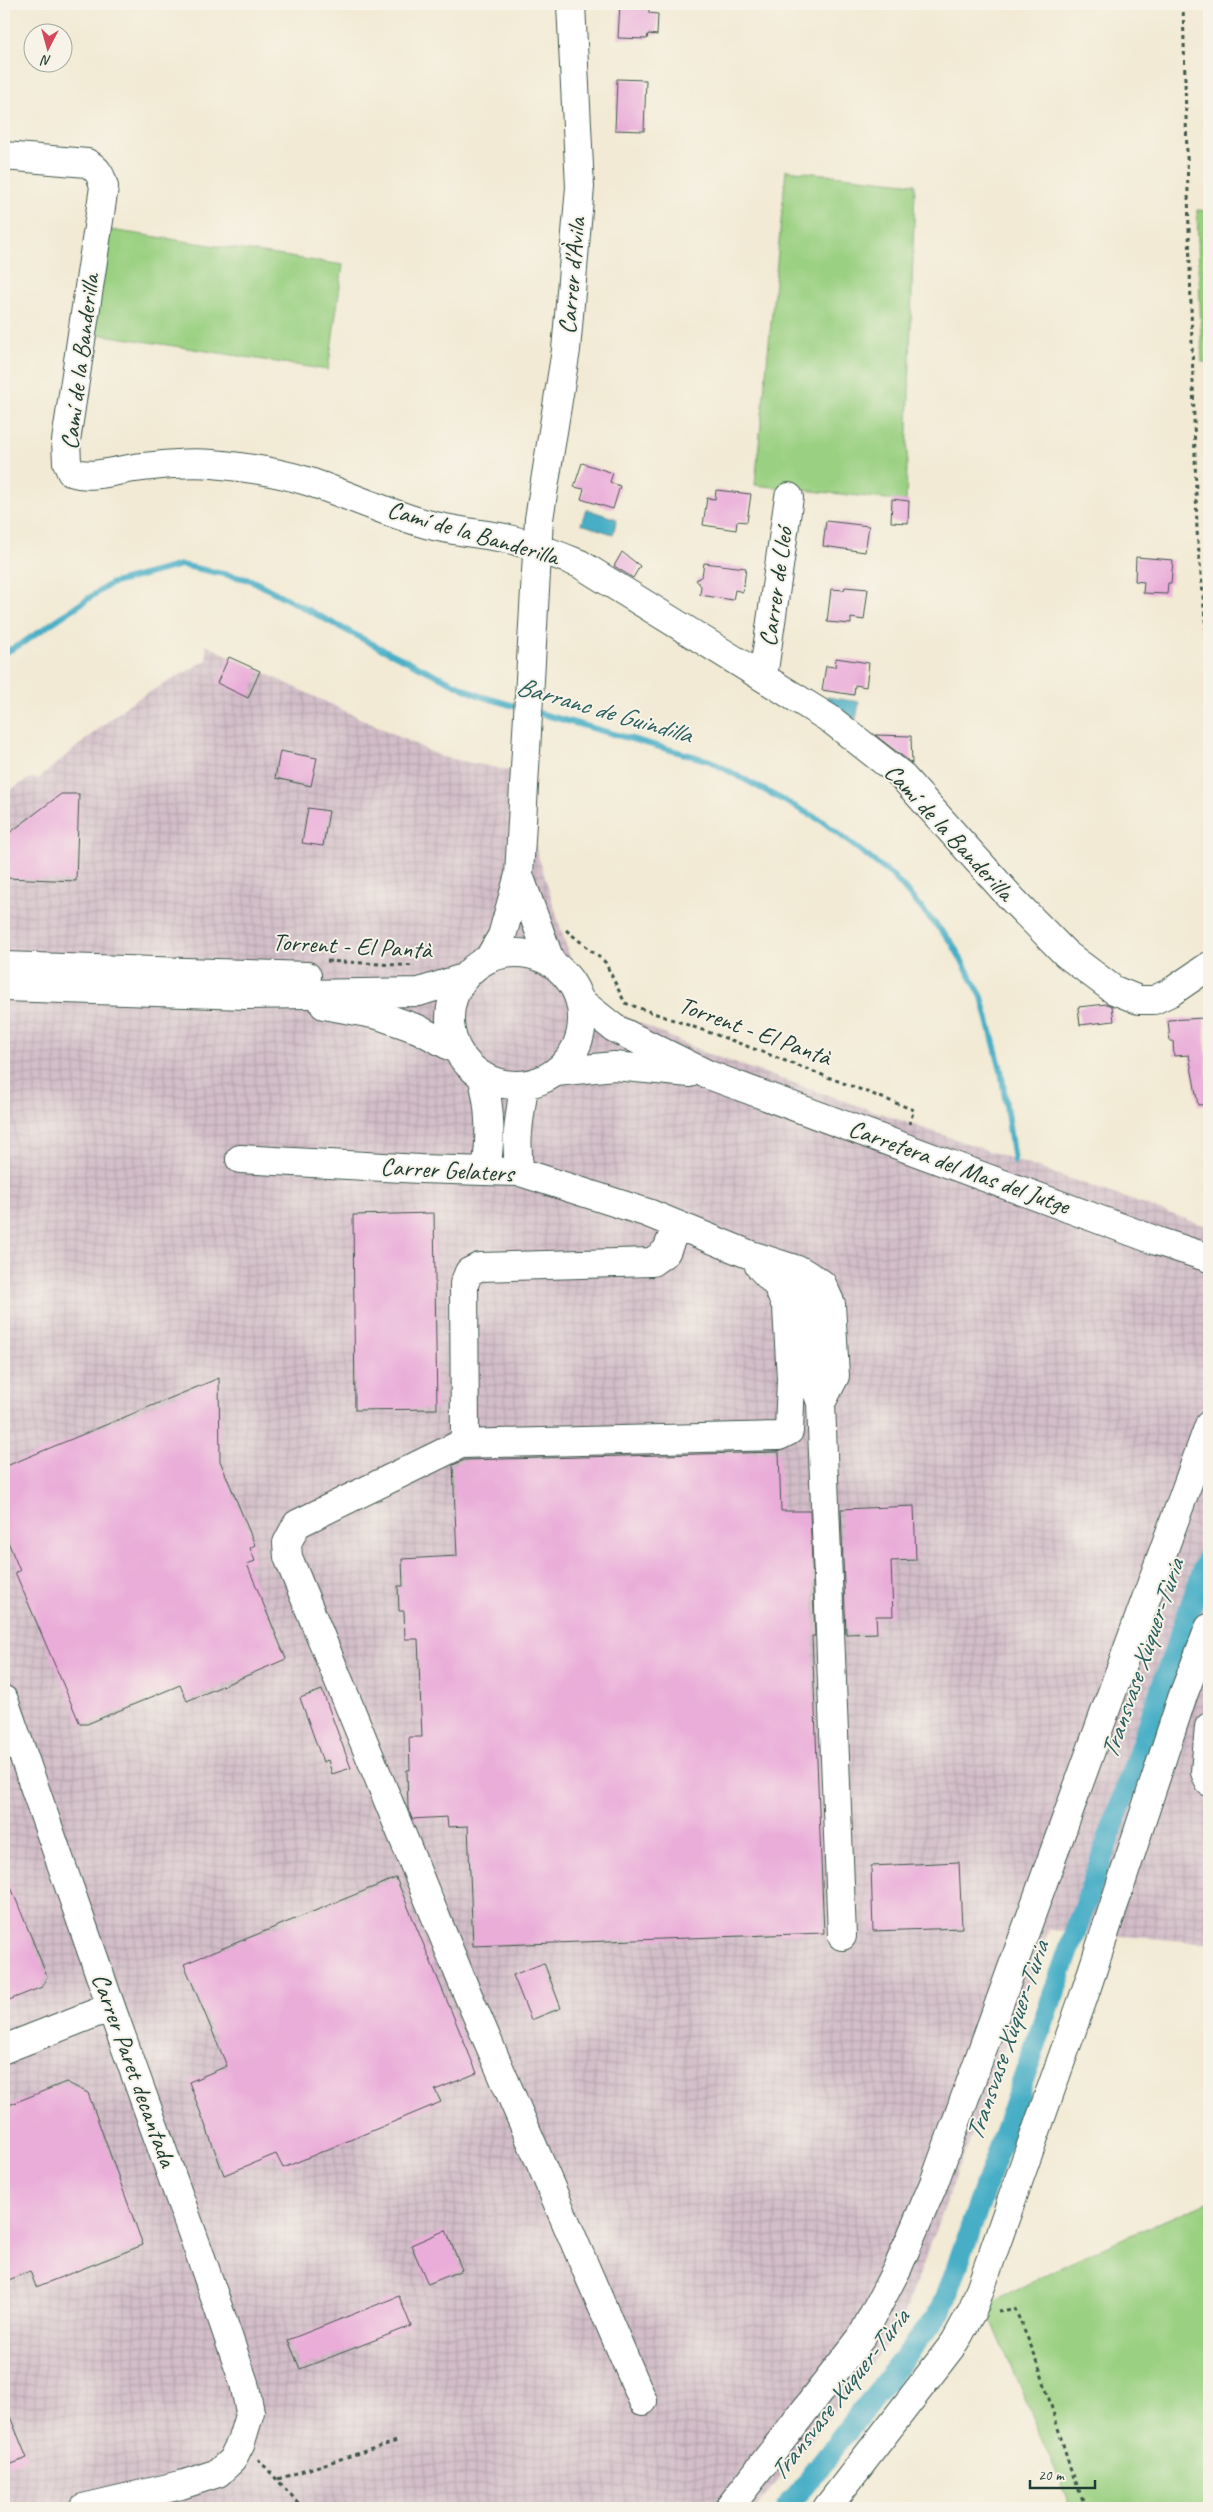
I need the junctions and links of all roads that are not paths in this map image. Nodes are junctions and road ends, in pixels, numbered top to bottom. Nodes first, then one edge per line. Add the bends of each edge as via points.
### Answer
1 (571, 4) edge
2 (4, 156) edge
3 (789, 497) dead end
4 (536, 546) junction
5 (763, 677) junction
6 (519, 875) junction
7 (489, 958) junction
8 (551, 963) junction
9 (4, 966) edge
10 (1209, 966) edge
11 (463, 978) junction
12 (4, 987) edge
13 (381, 992) junction
14 (246, 995) junction
15 (580, 1001) junction
16 (457, 1050) junction
17 (556, 1072) junction
18 (708, 1074) junction
19 (482, 1076) junction
20 (524, 1085) junction
21 (240, 1159) dead end
22 (486, 1171) junction
23 (520, 1172) junction
24 (677, 1225) junction
25 (748, 1254) junction
26 (1209, 1258) edge
27 (1209, 1425) edge
28 (461, 1444) junction
29 (1209, 1628) edge
30 (4, 1700) edge
31 (1209, 1728) edge
32 (1209, 1782) edge
33 (842, 1936) dead end
34 (111, 2007) junction
35 (4, 2049) edge
36 (643, 2401) dead end
37 (83, 2508) edge
38 (729, 2508) edge
39 (827, 2508) edge

1 - 4 street, Carrer d'Àvila via 580,187 566,350
2 - 4 street, Camí de la Banderilla via 87,163 102,176 104,187 66,441 71,472 95,475 175,464 212,464 257,470 308,482 422,523
3 - 5 street, Carrer de Lleó
4 - 5 street, Camí de la Banderilla via 580,564
4 - 6 street, Carrer d'Àvila
5 - 10 street, Camí de la Banderilla via 830,720 900,774 1012,900 1066,954 1114,990 1126,997 1154,1000
6 - 7 street via 502,936
6 - 8 street
7 - 8 street via 514,952 540,957
7 - 11 street
8 - 15 street via 569,979
9 - 13 street via 318,976 359,981
11 - 13 street via 419,992
11 - 16 street via 449,1013 450,1032
12 - 14 street
13 - 14 street
14 - 16 street via 378,1015
15 - 17 street via 582,1017 576,1048
15 - 18 street, Carretera del Mas del Jutge via 614,1028
16 - 19 street
17 - 18 street, Carretera del Mas del Jutge via 614,1066
17 - 20 street
18 - 26 street, Carretera del Mas del Jutge
19 - 20 street via 502,1084
19 - 22 street via 489,1100 491,1137
20 - 23 street via 516,1132
21 - 22 street, Carrer Gelaters
22 - 23 street, Carrer Gelaters
23 - 24 street, Carrer Gelaters
24 - 25 street, Carrer Gelaters
24 - 28 street via 666,1252 652,1262 478,1268 469,1272 464,1284 465,1435
25 - 28 street via 777,1285 787,1308 789,1431 780,1436
25 - 33 street, Carrer Gelaters via 800,1285 809,1302 814,1383 821,1403
27 - 38 street via 934,2183 898,2267 861,2338
28 - 36 street via 297,1524 287,1543 288,1557 464,1986
29 - 39 street via 1182,1698 1084,1996 973,2309 955,2342
30 - 34 street, Carrer Paret decantada
31 - 32 street via 1205,1772
34 - 35 street
34 - 37 street, Carrer Paret decantada via 244,2383 250,2412 232,2460 218,2473

